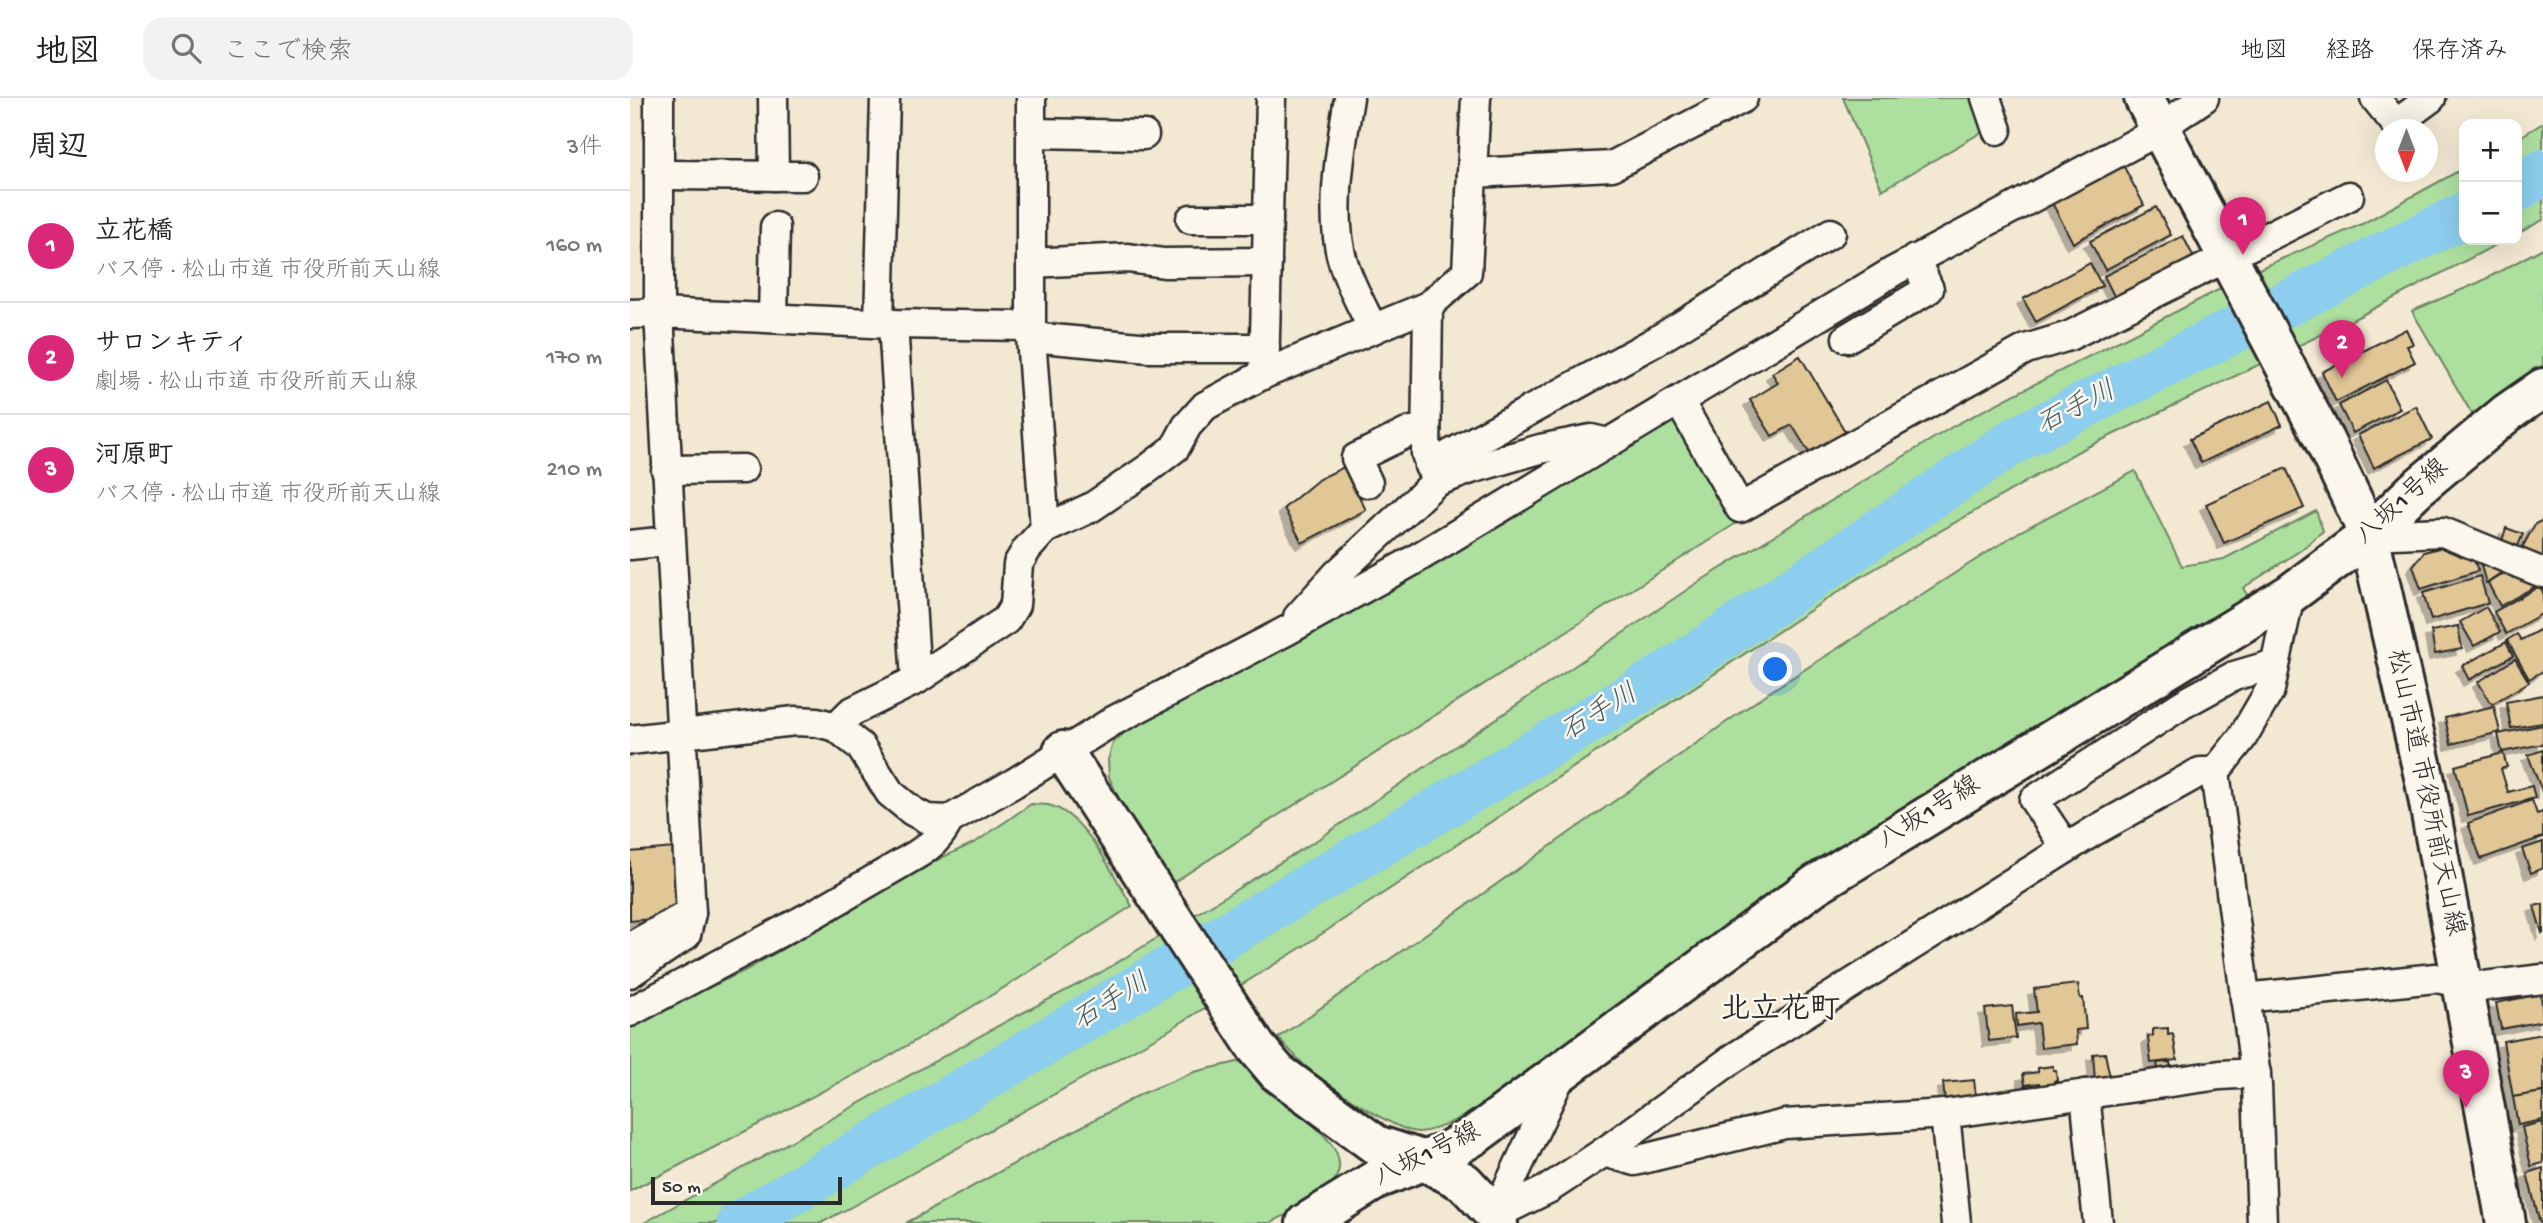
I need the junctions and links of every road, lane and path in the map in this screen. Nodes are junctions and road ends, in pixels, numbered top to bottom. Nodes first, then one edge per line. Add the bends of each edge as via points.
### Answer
1 (659, 98) edge
2 (773, 98) edge
3 (885, 98) edge
4 (1031, 98) edge
5 (1270, 98) edge
6 (1349, 98) edge
7 (1476, 98) edge
8 (1743, 98) edge
9 (1986, 98) edge
10 (2204, 98) edge
11 (2375, 98) edge
12 (2431, 98) edge
13 (2154, 108) edge
14 (1997, 130) dead end
15 (1031, 133) junction
16 (1144, 135) dead end
17 (1472, 173) junction
18 (659, 175) junction
19 (774, 176) junction
20 (803, 177) dead end
21 (2349, 196) dead end
22 (1191, 219) dead end
23 (1268, 219) junction
24 (775, 228) dead end
25 (1831, 233) dead end
26 (1915, 259) junction
27 (2228, 261) junction
28 (1267, 262) junction
29 (1031, 263) junction
30 (1428, 306) junction
31 (659, 313) junction
32 (630, 314) edge
33 (773, 317) junction
34 (886, 323) junction
35 (1373, 329) junction
36 (1031, 332) junction
37 (1847, 338) dead end
38 (1265, 361) junction
39 (2543, 388) edge
40 (1679, 401) junction
41 (1426, 431) junction
42 (1608, 443) junction
43 (743, 469) dead end
44 (666, 470) junction
45 (1433, 474) junction
46 (1368, 483) dead end
47 (1045, 529) junction
48 (2370, 535) junction
49 (669, 541) junction
50 (630, 545) edge
51 (2540, 568) edge
52 (2290, 594) junction
53 (1288, 630) junction
54 (2275, 664) junction
55 (916, 680) junction
56 (836, 727) junction
57 (681, 733) junction
58 (630, 740) edge
59 (1063, 751) junction
60 (2215, 772) junction
61 (949, 820) junction
62 (2066, 848) junction
63 (691, 914) junction
64 (630, 947) edge
65 (630, 973) edge
66 (2543, 979) edge
67 (2463, 983) junction
68 (2245, 998) junction
69 (630, 1012) edge
70 (1562, 1073) junction
71 (2256, 1073) junction
72 (2085, 1094) junction
73 (1945, 1114) junction
74 (1605, 1152) junction
75 (1422, 1160) junction
76 (1497, 1219) edge
77 (1306, 1223) edge
78 (1956, 1223) edge
79 (2098, 1223) edge
80 (2262, 1223) edge
81 (2506, 1223) edge

1 - 18 street
2 - 19 street
3 - 34 street
4 - 15 street
5 - 23 street
6 - 35 street via 1340,150 1339,238 1343,264
7 - 17 street
8 - 17 street via 1612,166
9 - 14 street
10 - 13 street
11 - 12 street via 2396,124
13 - 26 street via 2145,138
13 - 27 street
15 - 16 street
15 - 29 street
17 - 30 street via 1467,272
18 - 19 street
18 - 31 street
19 - 20 street
21 - 27 street
22 - 23 street
23 - 28 street
24 - 33 street
25 - 45 street
26 - 37 street via 1929,289
26 - 40 street
27 - 40 street via 2069,336 2026,349 1740,508
27 - 48 street, 松山市道 市役所前天山線
28 - 29 street via 1164,263 1128,258
28 - 38 street
29 - 36 street
30 - 35 street
30 - 41 street
31 - 32 street
31 - 33 street
31 - 44 street
33 - 34 street
34 - 36 street
34 - 55 street
35 - 38 street
36 - 38 street
36 - 47 street
38 - 47 street via 1205,406 1175,448 1149,468 1092,507
39 - 48 street, 八坂1号線 via 2415,490
40 - 42 street
41 - 45 street via 1426,454
41 - 46 street via 1411,431 1356,458
42 - 45 street via 1591,439
42 - 53 street via 1409,564
43 - 44 street
44 - 49 street
45 - 53 street via 1311,600
47 - 55 street via 1018,564 1015,605 1006,620
48 - 51 street via 2443,532
48 - 52 street, 八坂1号線
48 - 67 street, 松山市道 市役所前天山線 via 2425,781
49 - 50 street
49 - 57 street
52 - 54 street
52 - 70 street, 八坂1号線 via 1815,885
53 - 59 street
54 - 60 street via 2270,690
54 - 62 street via 2234,676 2183,704 2034,800
55 - 56 street via 850,712
56 - 57 street via 795,721
56 - 61 street via 860,746 890,793 928,819
57 - 58 street
57 - 63 street
59 - 61 street
59 - 75 street via 1256,1047 1277,1072 1376,1145
60 - 62 street via 2200,772
60 - 68 street
61 - 69 street via 943,833 916,855
62 - 74 street via 1735,1058
63 - 64 street
63 - 65 street via 686,935
66 - 67 street via 2484,986
67 - 68 street via 2435,978
67 - 81 street, 松山市道 市役所前天山線
68 - 71 street
70 - 75 street, 八坂1号線 via 1475,1135
70 - 76 street
71 - 72 street
71 - 80 street
72 - 73 street
72 - 79 street
73 - 74 street via 1785,1124 1635,1161
73 - 78 street
74 - 76 street
75 - 76 street via 1464,1182
75 - 77 street, 八坂1号線 via 1379,1178

